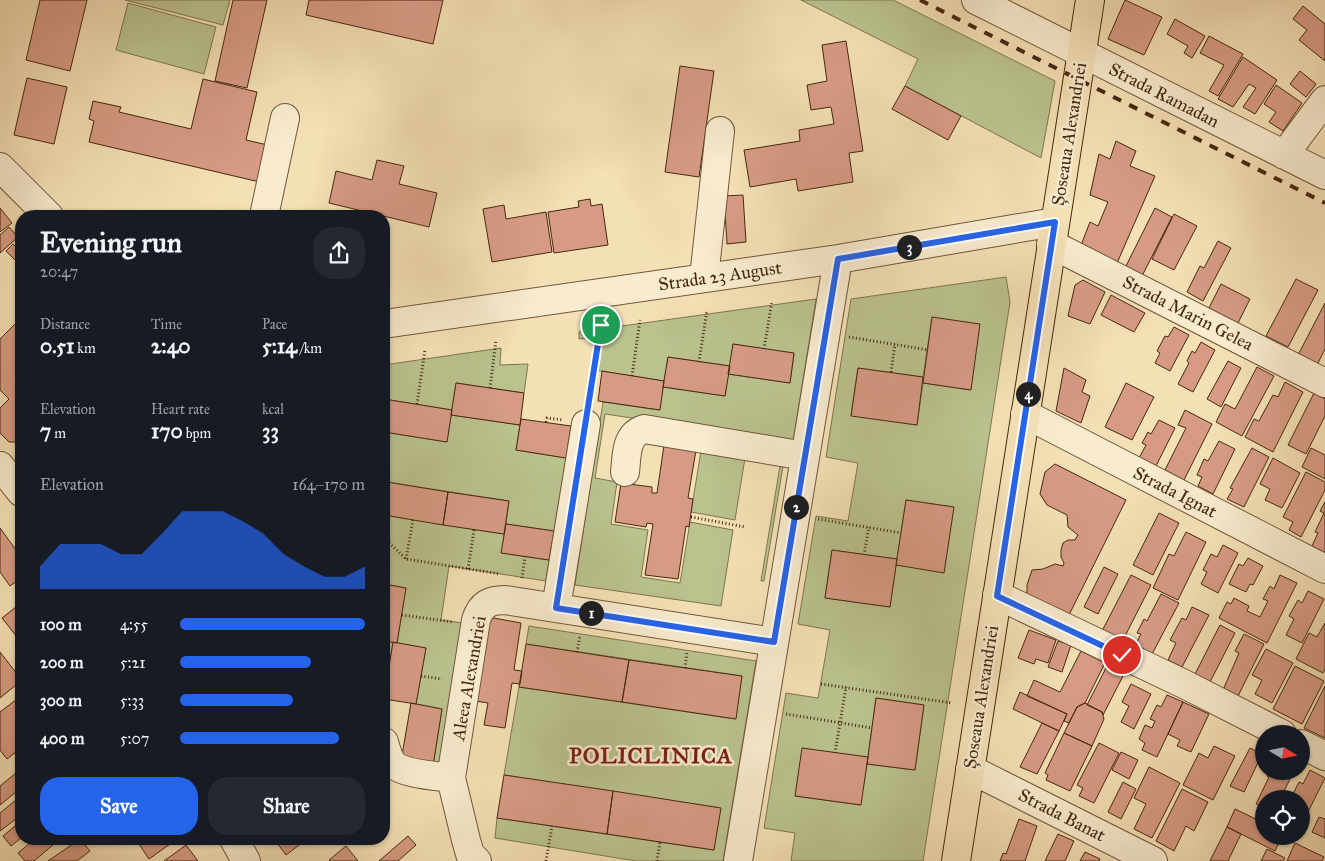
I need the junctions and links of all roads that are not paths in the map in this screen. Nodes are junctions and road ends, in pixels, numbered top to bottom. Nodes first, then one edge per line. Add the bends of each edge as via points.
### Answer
1 (976, 0) edge
2 (1090, 0) edge
3 (1082, 54) junction
4 (1325, 100) edge
5 (285, 118) dead end
6 (720, 131) dead end
7 (1284, 155) junction
8 (0, 167) edge
9 (1325, 175) edge
10 (43, 210) edge
11 (265, 210) edge
12 (1053, 233) junction
13 (838, 259) junction
14 (704, 278) junction
15 (390, 323) edge
16 (1325, 383) edge
17 (1025, 414) junction
18 (586, 424) road end
19 (805, 456) junction
20 (625, 472) dead end
21 (1325, 569) edge
22 (558, 595) junction
23 (997, 596) junction
24 (774, 642) junction
25 (1264, 725) edge
26 (1310, 748) edge
27 (1325, 756) edge
28 (390, 758) edge
29 (970, 769) junction
30 (451, 778) junction
31 (237, 845) edge
32 (246, 861) edge
33 (477, 861) edge
34 (738, 861) edge
35 (956, 861) edge
36 (1153, 861) edge

1 - 3 street, Strada Ramadan
2 - 3 main road, Șoseaua Alexandriei
3 - 7 street, Strada Ramadan
3 - 12 main road, Șoseaua Alexandriei
4 - 7 street
5 - 11 street
6 - 14 street
7 - 9 street, Strada Ramadan
8 - 10 street
12 - 13 street, Strada 23 August
12 - 16 street, Strada Marin Gelea
12 - 17 main road, Șoseaua Alexandriei
13 - 14 street, Strada 23 August
13 - 19 street
14 - 15 street, Strada 23 August
17 - 21 street, Strada Ignat
17 - 23 main road, Șoseaua Alexandriei
18 - 22 street
19 - 20 street via 644,429 630,439
19 - 24 street
22 - 24 street, Aleea Alexandriei
22 - 30 street, Aleea Alexandriei via 490,601 480,609
23 - 25 street
23 - 29 main road, Șoseaua Alexandriei
24 - 34 street
26 - 27 street
28 - 30 street via 403,770
29 - 35 main road, Șoseaua Alexandriei
29 - 36 street, Strada Banat
30 - 33 street, Aleea Alexandriei via 470,854
31 - 32 street

